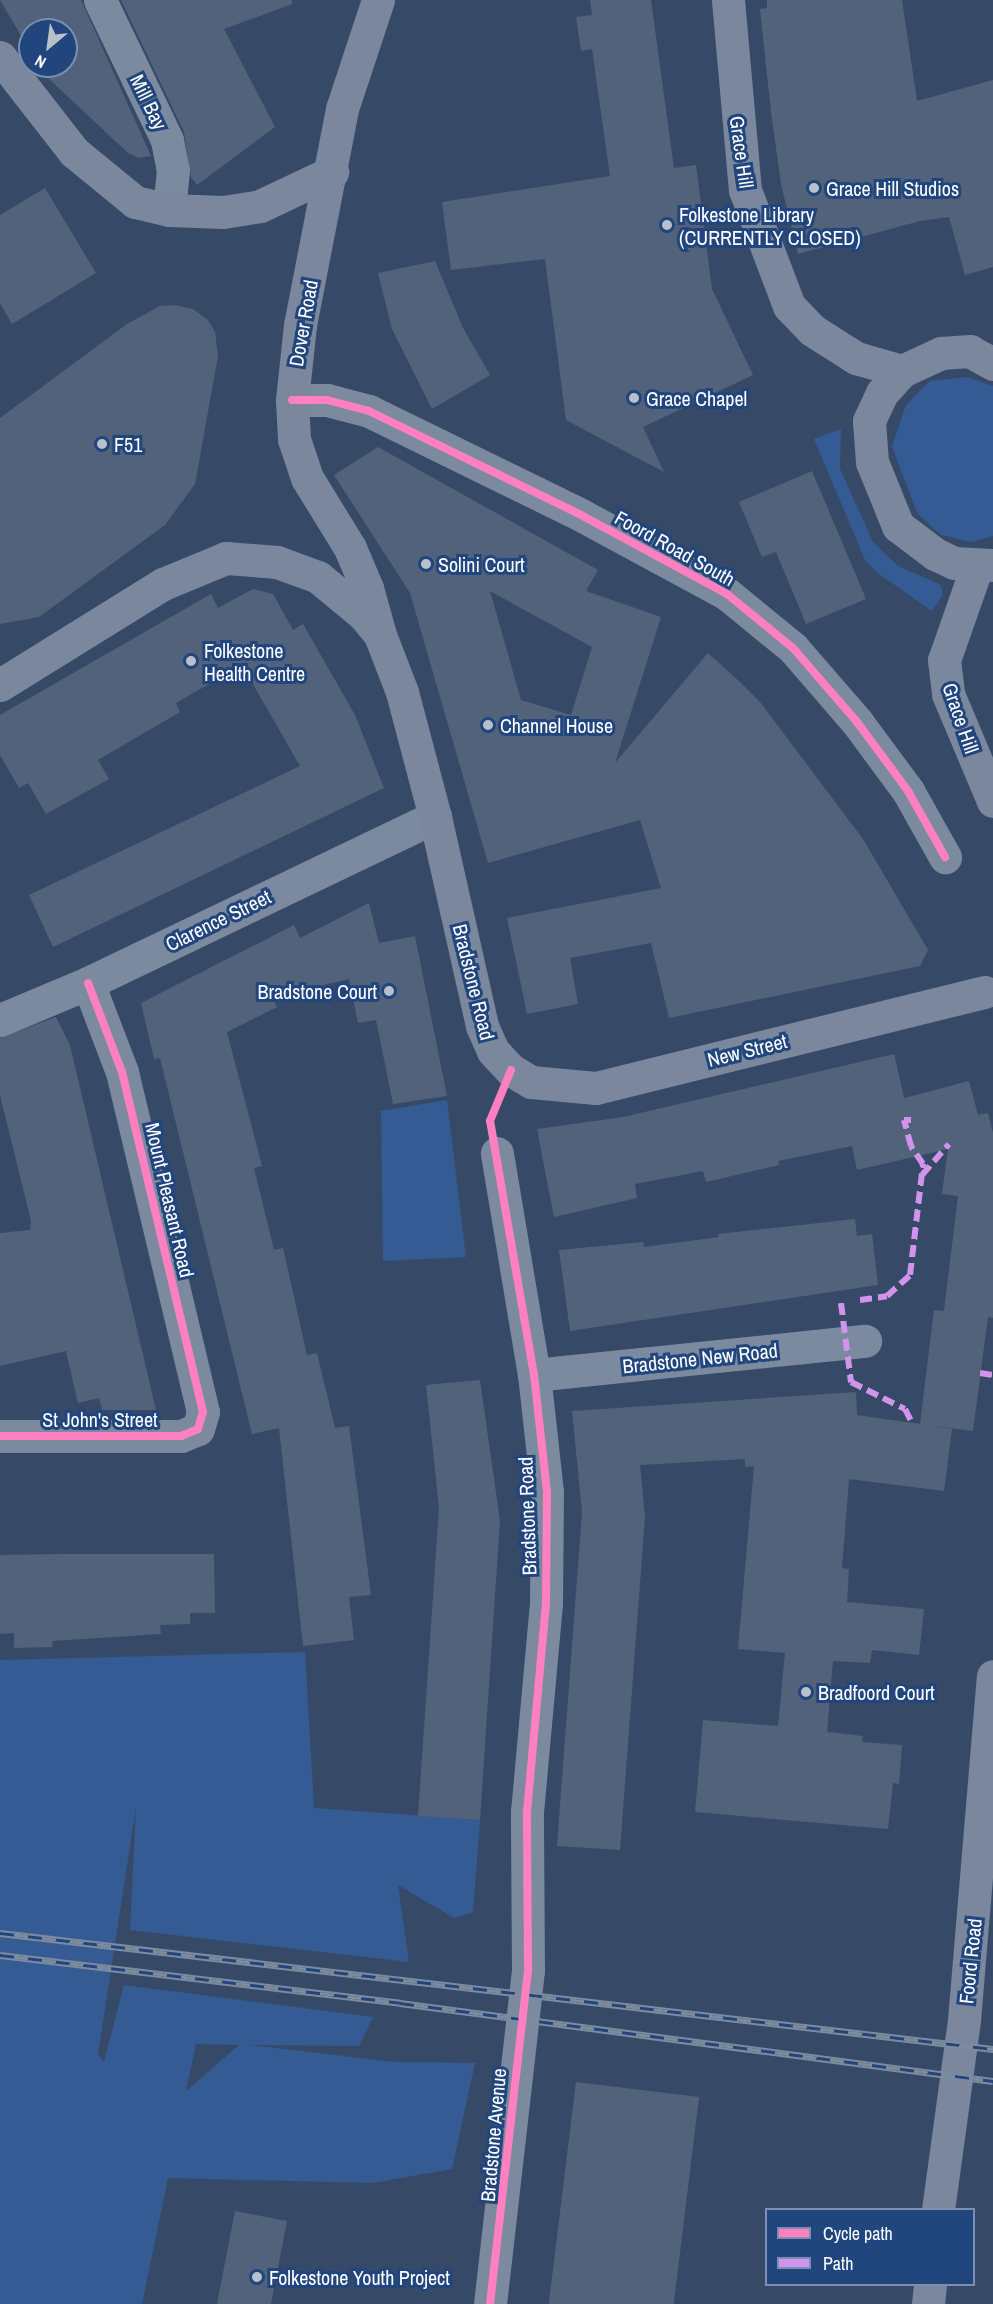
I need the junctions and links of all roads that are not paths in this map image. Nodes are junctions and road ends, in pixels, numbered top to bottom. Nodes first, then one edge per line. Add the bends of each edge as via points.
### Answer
1 (100, 0) edge
2 (378, 0) edge
3 (728, 0) edge
4 (0, 57) edge
5 (332, 172) junction
6 (169, 210) junction
7 (985, 351) edge
8 (902, 371) junction
9 (292, 400) junction
10 (985, 566) edge
11 (380, 635) junction
12 (0, 685) edge
13 (993, 801) edge
14 (435, 817) junction
15 (945, 857) dead end
16 (88, 983) junction
17 (990, 990) edge
18 (0, 1020) edge
19 (511, 1070) joint
20 (497, 1153) dead end
21 (865, 1341) dead end
22 (534, 1375) junction
23 (198, 1429) joint
24 (0, 1436) edge
25 (993, 1676) edge
26 (528, 1970) joint
27 (938, 2208) edge
28 (930, 2286) edge
29 (490, 2304) edge
30 (928, 2304) edge

1 - 6 street, Mill Bay via 167,140 173,170
2 - 5 main road, Dover Road via 342,109
3 - 8 main road, Grace Hill via 745,190 789,306 812,330 856,358
4 - 6 main road via 74,153 135,202
5 - 6 main road via 260,206 223,212
5 - 9 main road, Dover Road via 300,325
7 - 8 main road via 941,353
8 - 10 main road via 882,393 869,421 872,462 898,525 935,554 954,563
9 - 11 main road, Dover Road via 294,439 307,478 350,548 367,588
9 - 15 street, Foord Road South via 327,400 369,411 581,515 727,594 793,648 856,722 908,791
10 - 13 main road, Grace Hill via 944,660 948,694
11 - 12 main road via 364,615 318,577 278,562 226,558 163,584
11 - 14 main road, Bradstone Road via 402,692
14 - 16 street, Clarence Street
14 - 19 main road, Bradstone Road via 482,1026 493,1051
16 - 18 street, Clarence Street
16 - 23 street, Mount Pleasant Road via 122,1072 204,1412
17 - 19 main road, New Street via 596,1088 531,1082
20 - 22 street, Bradstone Road
21 - 22 street, Bradstone New Road
22 - 26 street, Bradstone Road via 547,1492 546,1581 527,1812
23 - 24 street, St John's Street via 181,1436
25 - 27 main road, Foord Road via 964,2020
26 - 29 street, Bradstone Avenue
28 - 30 main road

